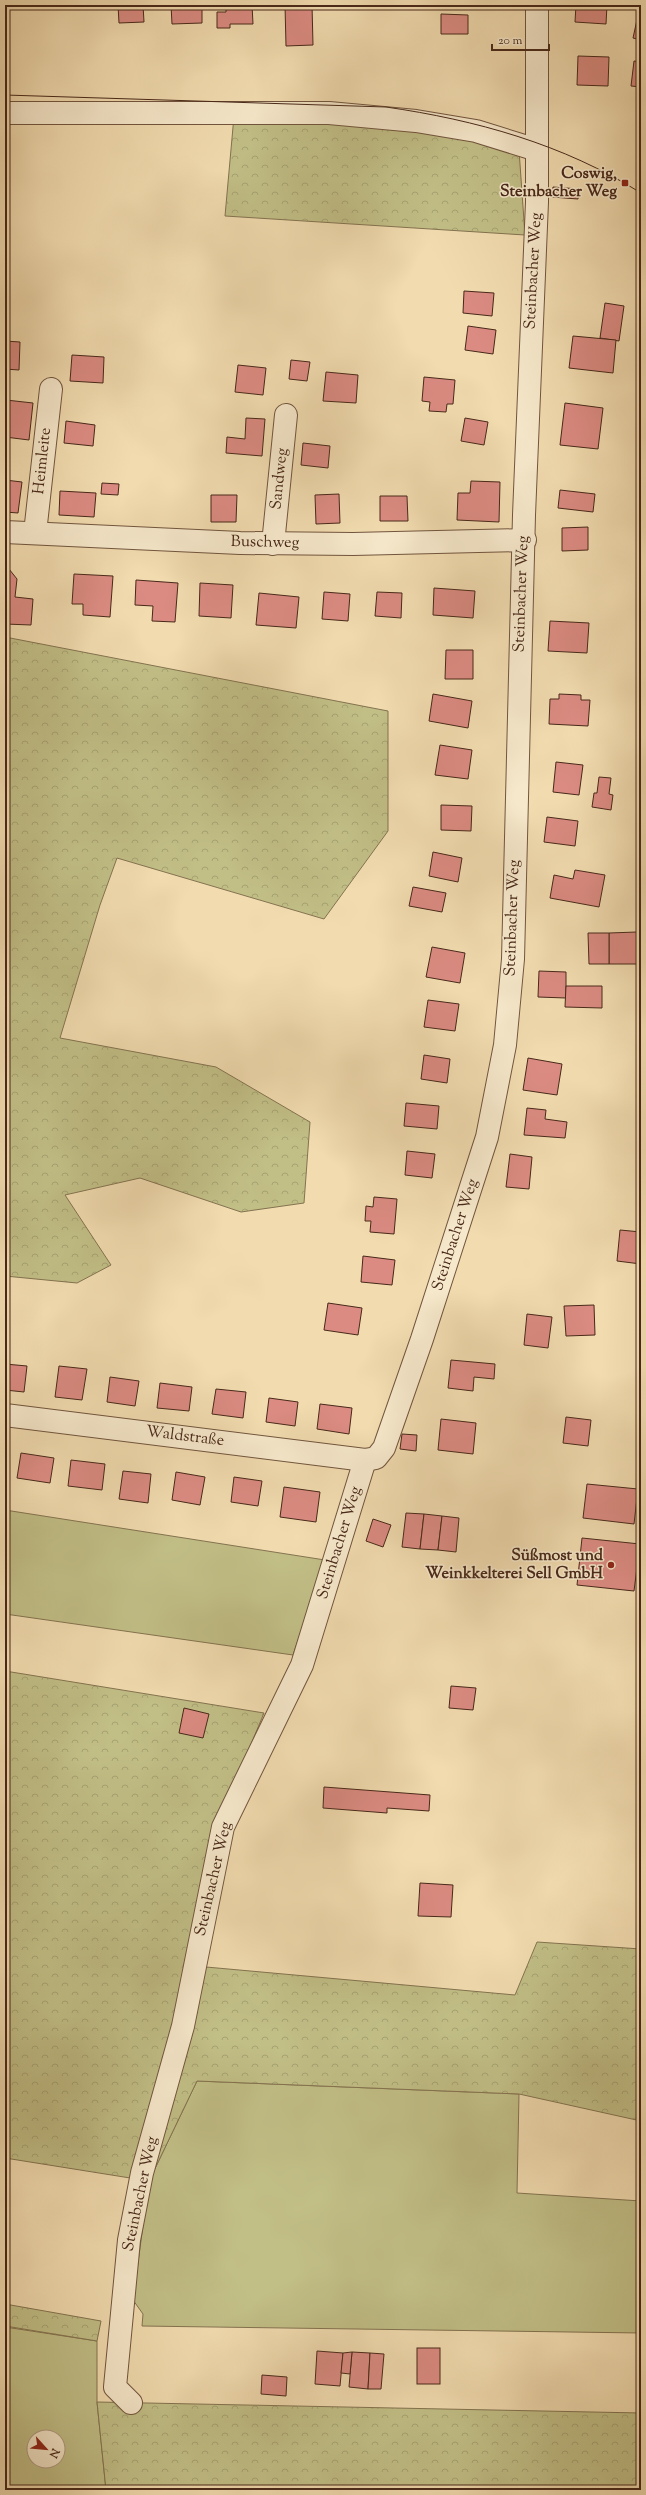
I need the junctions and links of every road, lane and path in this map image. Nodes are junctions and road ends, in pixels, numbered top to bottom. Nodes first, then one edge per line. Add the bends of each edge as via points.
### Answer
1 (537, 5) edge
2 (5, 113) edge
3 (537, 150) junction
4 (51, 388) dead end
5 (286, 415) dead end
6 (5, 532) edge
7 (35, 533) junction
8 (525, 540) junction
9 (273, 544) junction
10 (5, 1415) edge
11 (365, 1460) junction
12 (131, 2403) dead end

1 - 3 street, Steinbacher Weg
2 - 3 street via 329,113 424,122 476,132
3 - 8 street, Steinbacher Weg
4 - 7 street, Heimleite
5 - 9 street, Sandweg
6 - 7 street, Buschweg
7 - 9 street, Buschweg
8 - 9 street, Buschweg
8 - 11 street, Steinbacher Weg via 513,959 505,1044 487,1137 422,1339 384,1448 376,1458
10 - 11 street, Waldstraße
11 - 12 street, Steinbacher Weg via 302,1665 223,1827 183,2026 142,2173 129,2240 114,2387

